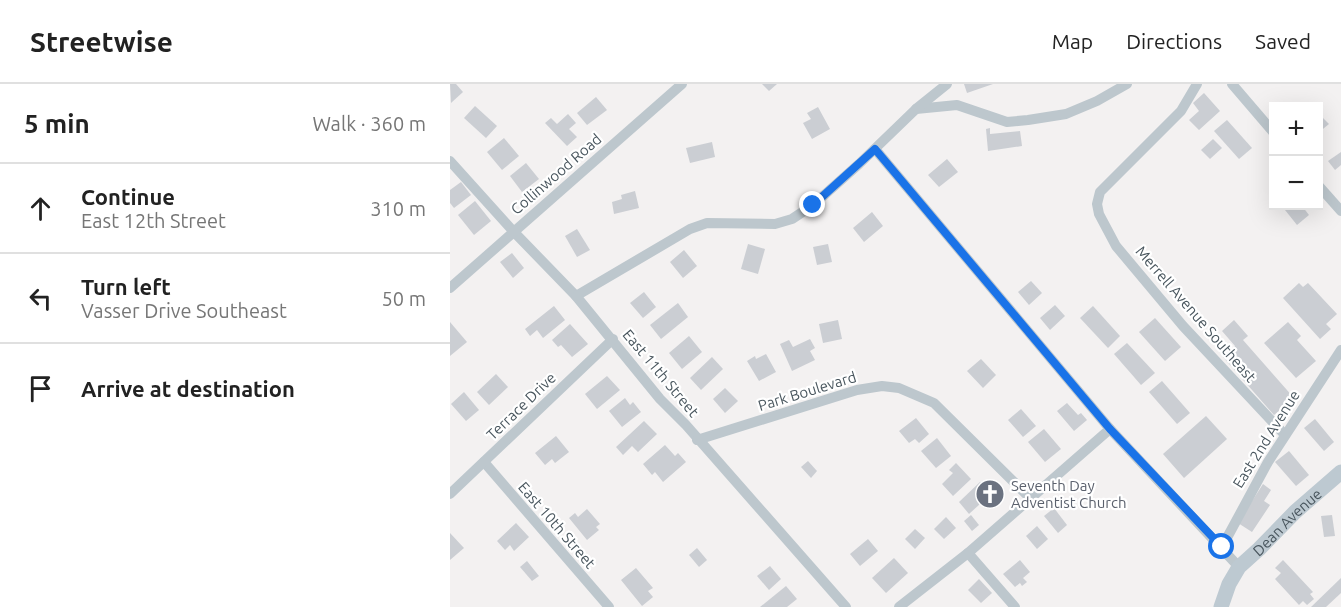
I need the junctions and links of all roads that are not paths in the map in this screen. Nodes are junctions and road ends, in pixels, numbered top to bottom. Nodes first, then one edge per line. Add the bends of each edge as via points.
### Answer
1 (682, 84) edge
2 (947, 84) edge
3 (1127, 84) edge
4 (1197, 84) edge
5 (1232, 84) edge
6 (669, 88) edge
7 (916, 109) junction
8 (1269, 127) edge
9 (875, 149) junction
10 (450, 161) edge
11 (1323, 191) edge
12 (1341, 211) edge
13 (513, 231) junction
14 (450, 288) edge
15 (576, 296) junction
16 (613, 339) junction
17 (1341, 350) edge
18 (1110, 429) junction
19 (1285, 435) junction
20 (698, 440) junction
21 (484, 462) junction
22 (1339, 475) edge
23 (450, 494) edge
24 (1030, 498) junction
25 (1222, 547) junction
26 (968, 553) junction
27 (1239, 567) junction
28 (609, 607) edge
29 (846, 607) edge
30 (899, 607) edge
31 (1014, 607) edge
32 (1221, 607) edge

1 - 6 street, Collinwood Road
2 - 7 street
3 - 7 street via 1066,114 1028,120 1007,122 957,105
4 - 19 street, Merrell Avenue Southeast via 1181,111 1100,192 1099,214 1116,246 1183,326
5 - 8 street
6 - 13 street, Collinwood Road
7 - 9 street
9 - 15 street via 792,219 775,224 707,223 690,229
9 - 18 street
10 - 13 street, East 11th Street
11 - 12 street
13 - 14 street, Collinwood Road
13 - 15 street, East 11th Street
15 - 16 street, East 11th Street
16 - 20 street, East 11th Street
16 - 21 street, Terrace Drive
17 - 19 street, East 2nd Avenue
18 - 24 street
18 - 25 street
19 - 25 street, East 2nd Avenue via 1251,489
20 - 24 street, Park Boulevard via 857,390 899,388 933,403
20 - 29 street, East 11th Street
21 - 23 street, Terrace Drive
21 - 28 street, East 10th Street
22 - 27 main road, Dean Avenue
24 - 26 street
25 - 27 street
26 - 30 street
26 - 31 street
27 - 32 main road, Dean Avenue

